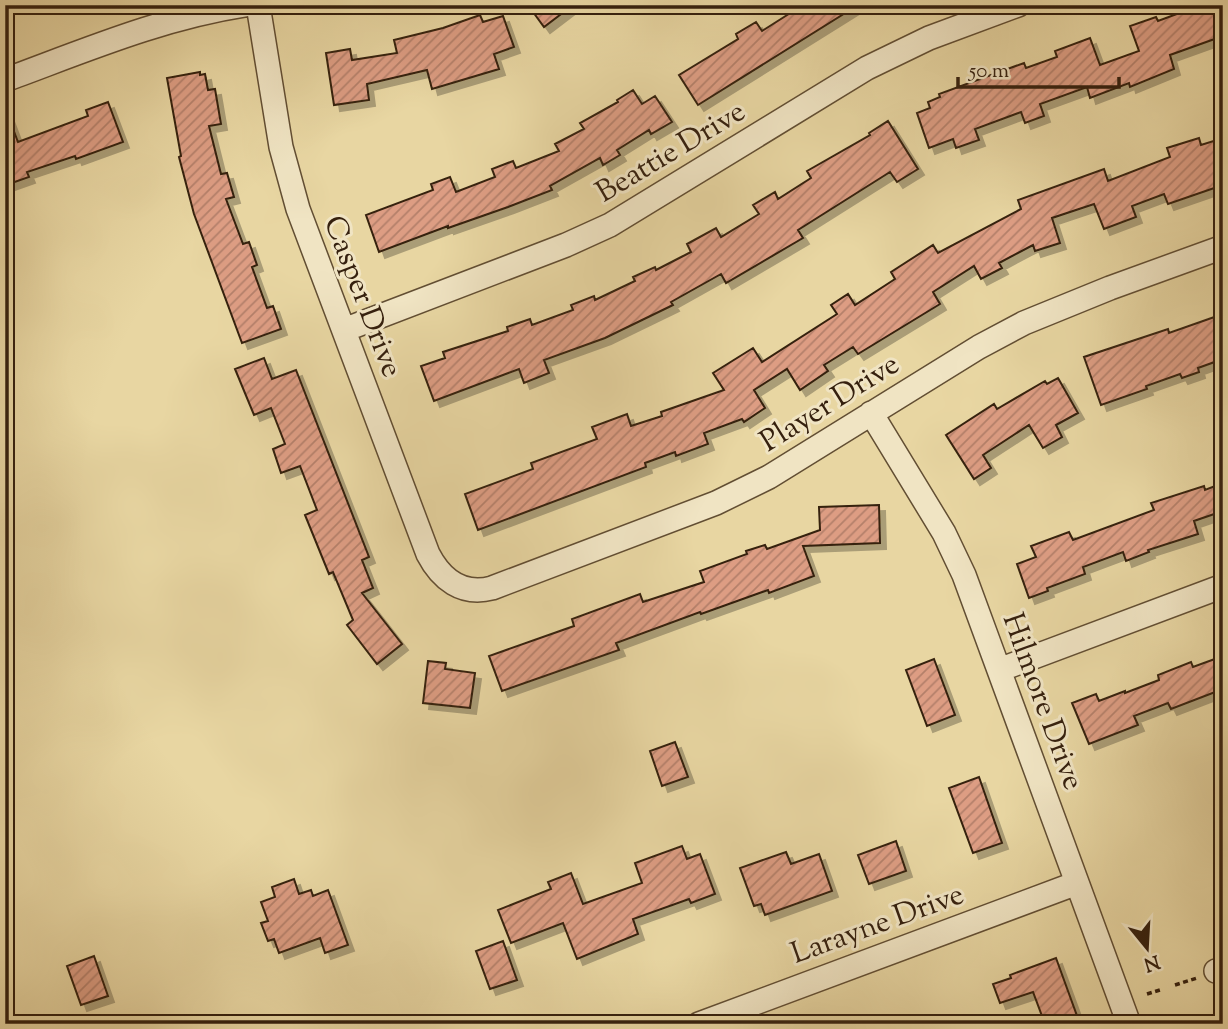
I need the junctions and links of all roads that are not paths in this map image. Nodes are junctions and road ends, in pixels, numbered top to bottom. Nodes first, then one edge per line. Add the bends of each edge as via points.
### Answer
1 (245, 5) edge
2 (258, 5) edge
3 (1018, 5) edge
4 (5, 80) edge
5 (1223, 247) edge
6 (344, 330) junction
7 (871, 413) junction
8 (1223, 586) edge
9 (461, 587) joint
10 (999, 670) junction
11 (1077, 883) junction
12 (699, 1024) edge
13 (1129, 1024) edge

1 - 4 street via 143,30
2 - 6 street, Casper Drive via 289,181
3 - 6 street, Beattie Drive via 897,51 610,225
5 - 7 street, Player Drive via 1024,323
6 - 9 street, Casper Drive via 428,554 443,577
7 - 9 street, Player Drive via 769,477 716,503 492,588
7 - 10 street, Hilmore Drive via 944,533
8 - 10 street
10 - 11 street, Hilmore Drive
11 - 12 street, Larayne Drive
11 - 13 street, Hilmore Drive

